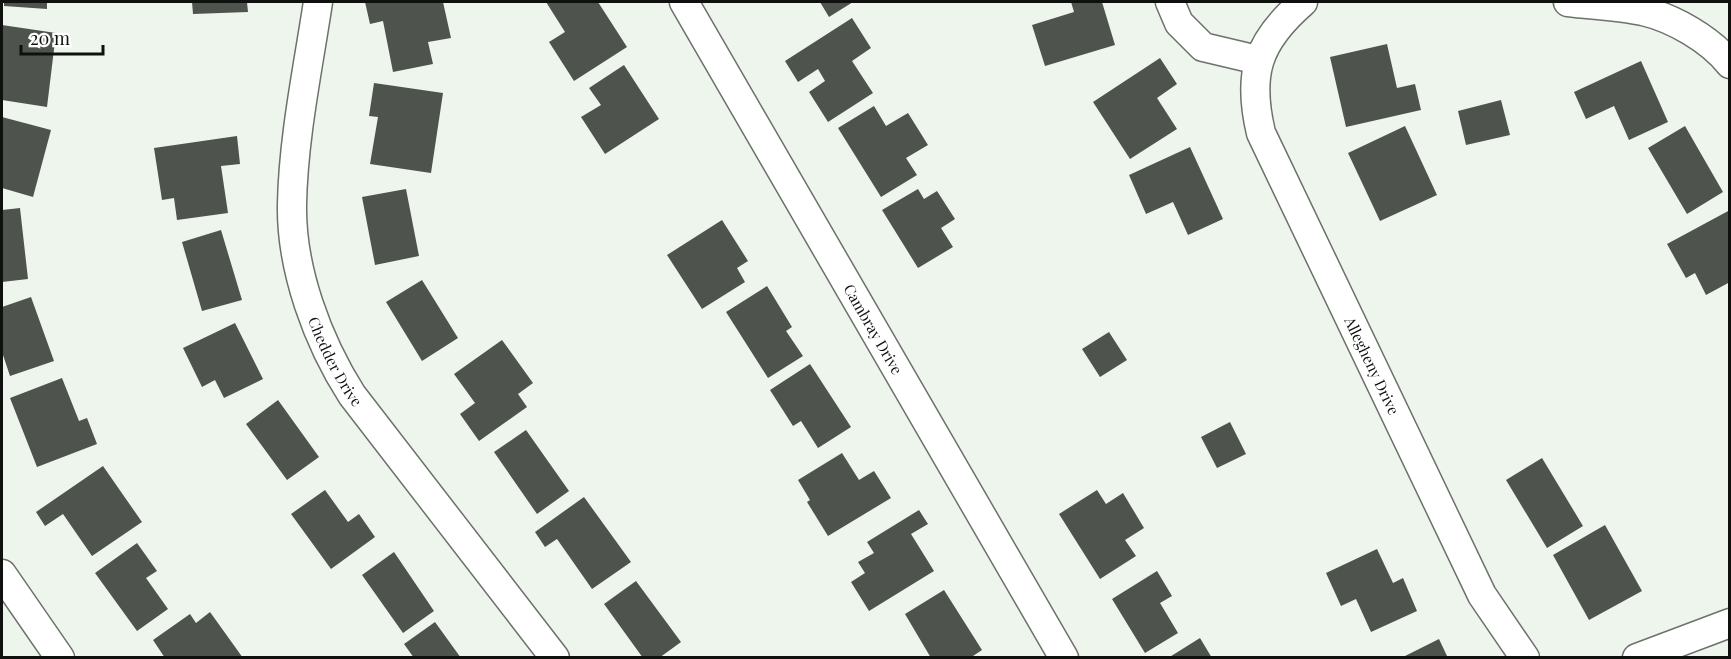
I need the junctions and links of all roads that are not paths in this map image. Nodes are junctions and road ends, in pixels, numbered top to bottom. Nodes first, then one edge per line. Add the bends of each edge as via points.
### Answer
1 (318, 2) edge
2 (684, 2) edge
3 (1170, 2) edge
4 (1303, 2) edge
5 (1568, 2) edge
6 (1264, 49) junction
7 (1730, 64) edge
8 (2, 574) edge
9 (1730, 623) edge
10 (60, 657) edge
11 (555, 657) edge
12 (1064, 657) edge
13 (1525, 657) edge
14 (1637, 657) edge

1 - 11 street, Chedder Drive via 291,208 305,291 318,331 352,394
2 - 12 street, Cambray Drive
3 - 6 street via 1179,23 1203,47
4 - 6 street
5 - 7 street via 1644,11 1692,31
6 - 13 street, Allegheny Drive via 1254,83 1261,133 1482,595
8 - 10 street
9 - 14 street

